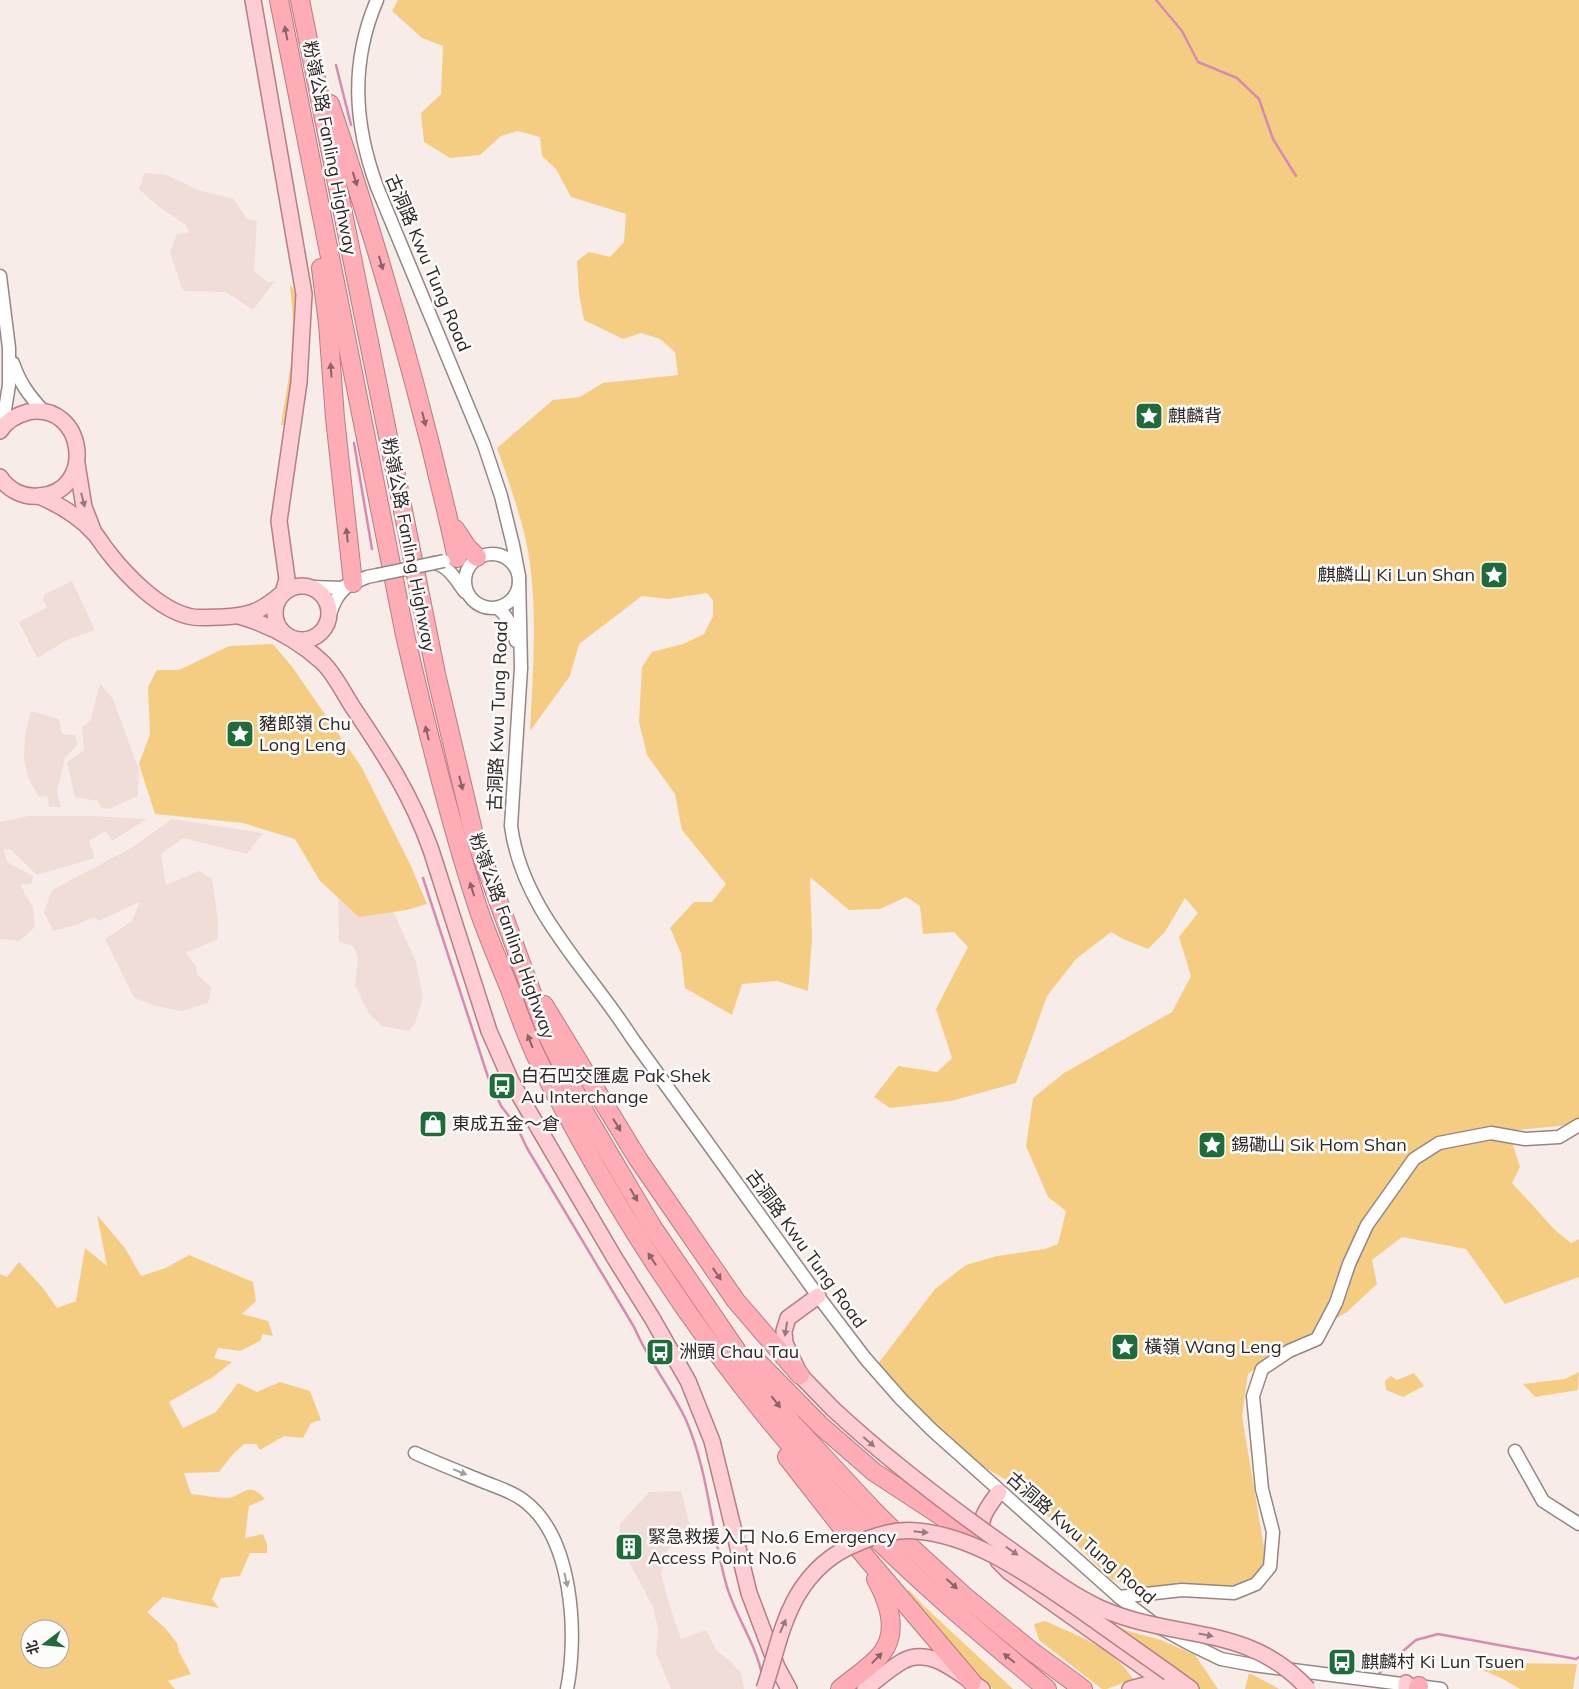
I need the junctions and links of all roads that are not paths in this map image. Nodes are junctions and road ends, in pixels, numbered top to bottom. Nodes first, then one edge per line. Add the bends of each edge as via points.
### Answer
1 (253, 0) edge
2 (279, 0) edge
3 (300, 0) edge
4 (377, 0) edge
5 (307, 33) junction
6 (292, 66) junction
7 (0, 276) edge
8 (9, 348) junction
9 (44, 412) junction
10 (1, 429) edge
11 (77, 464) junction
12 (0, 477) edge
13 (39, 496) junction
14 (95, 534) junction
15 (512, 539) junction
16 (495, 554) junction
17 (284, 558) junction
18 (456, 561) junction
19 (519, 576) junction
20 (352, 583) junction
21 (309, 586) junction
22 (282, 594) junction
23 (468, 596) junction
24 (498, 608) junction
25 (239, 616) junction
26 (326, 624) junction
27 (294, 639) junction
28 (324, 664) junction
29 (521, 668) junction
30 (527, 980) junction
31 (1579, 1125) edge
32 (818, 1296) junction
33 (678, 1300) junction
34 (706, 1306) junction
35 (800, 1375) junction
36 (1515, 1451) dead end
37 (415, 1453) dead end
38 (999, 1492) junction
39 (1579, 1524) edge
40 (858, 1548) junction
41 (990, 1553) junction
42 (1119, 1597) junction
43 (767, 1642) junction
44 (778, 1667) junction
45 (977, 1686) edge
46 (1412, 1687) edge
47 (567, 1689) edge
48 (764, 1689) edge
49 (781, 1689) edge
50 (789, 1689) edge
51 (798, 1689) edge
52 (840, 1689) edge
53 (865, 1689) edge
54 (1047, 1689) edge
55 (1083, 1689) edge
56 (1130, 1689) edge
57 (1173, 1689) edge
58 (1191, 1689) edge
59 (1308, 1689) edge
60 (1442, 1689) edge

1 - 17 main road via 304,294 302,358 280,521
6 -> 2 highway, 粉嶺公路 Fanling Highway
3 - 5 highway, 粉嶺公路 Fanling Highway
4 - 15 street, 古洞路 Kwu Tung Road via 364,36 358,68 358,107 366,157 484,445
5 -> 18 highway via 368,216 424,419
5 -> 30 highway, 粉嶺公路 Fanling Highway via 437,680 474,835
20 -> 6 highway via 325,295
33 -> 6 highway, 粉嶺公路 Fanling Highway via 602,1179 538,1060 478,908 452,825 404,635
7 - 8 street
8 - 9 street via 18,378
8 - 10 street via 9,385
9 - 10 main road via 21,414
9 - 11 main road via 64,422 73,434 78,452
11 - 13 main road via 66,484
11 -> 14 main road via 84,507
12 - 13 main road via 19,493
13 - 14 main road via 66,509
14 - 25 main road via 121,567 147,592 174,611 189,617
15 - 16 street via 505,549
15 - 18 street
15 - 19 street, 古洞路 Kwu Tung Road
16 - 18 street
16 - 19 street via 509,560
17 - 21 main road via 292,578
17 - 22 main road via 286,579
18 - 20 street, bridge via 377,575
18 - 23 street via 466,571 464,580
18 - 23 street via 443,566
19 - 24 street via 517,592 506,605
19 - 29 street, 古洞路 Kwu Tung Road
20 - 21 street via 333,589
20 - 26 street via 333,604
21 - 22 main road via 296,586
21 - 26 main road via 321,592 326,600 329,608
22 - 25 main road via 268,606
22 - 27 main road via 276,603 275,620 286,635
23 - 24 street via 481,607
24 - 29 street via 510,621
25 - 27 main road via 272,627
26 - 27 main road via 312,638
26 - 28 main road via 320,640
27 - 28 main road
28 - 43 main road via 389,761 424,829 489,1031 511,1081 688,1381 712,1441 749,1593
29 - 32 street, 古洞路 Kwu Tung Road via 511,826 524,878 549,923
30 -> 34 highway, 粉嶺公路 Fanling Highway via 552,1046 585,1113 654,1228
30 -> 35 highway via 659,1191 736,1301
31 - 42 street via 1559,1137 1525,1139 1491,1133 1439,1143 1414,1159 1368,1225 1349,1264 1336,1303 1317,1339 1290,1351 1262,1370 1253,1396 1262,1489 1273,1532 1270,1567 1256,1584 1234,1593 1182,1590
32 -> 35 main road via 788,1318 784,1332 785,1343
32 - 38 street, 古洞路 Kwu Tung Road via 901,1399
33 - 40 highway via 739,1395
54 -> 33 highway, 粉嶺公路 Fanling Highway via 920,1581 859,1522 782,1434
34 - 41 highway via 777,1382 874,1472
34 -> 55 highway, 粉嶺公路 Fanling Highway via 791,1422 872,1510 963,1595
35 -> 59 main road, bridge via 833,1409 930,1492 1085,1600 1131,1620 1244,1645 1274,1659
36 - 39 street via 1543,1501
37 -> 47 street via 513,1494 534,1509 546,1524 560,1557 571,1615 572,1657
38 - 41 main road via 981,1521 981,1532
38 - 42 street, 古洞路 Kwu Tung Road
40 - 45 highway
52 -> 40 highway via 881,1655 891,1628 891,1618 878,1581
41 - 57 main road via 1009,1572
42 - 46 street, 古洞路 Kwu Tung Road via 1157,1626 1221,1659
43 - 44 main road
43 - 51 main road
44 - 49 main road
44 - 50 main road
45 - 53 main road via 938,1660 922,1657 903,1661
46 - 60 street, 古洞路 Kwu Tung Road
48 -> 58 main road, bridge via 780,1632 797,1596 811,1576 845,1548 888,1533 916,1531 940,1534 1000,1559 1033,1578
56 - 57 main road via 1155,1685

